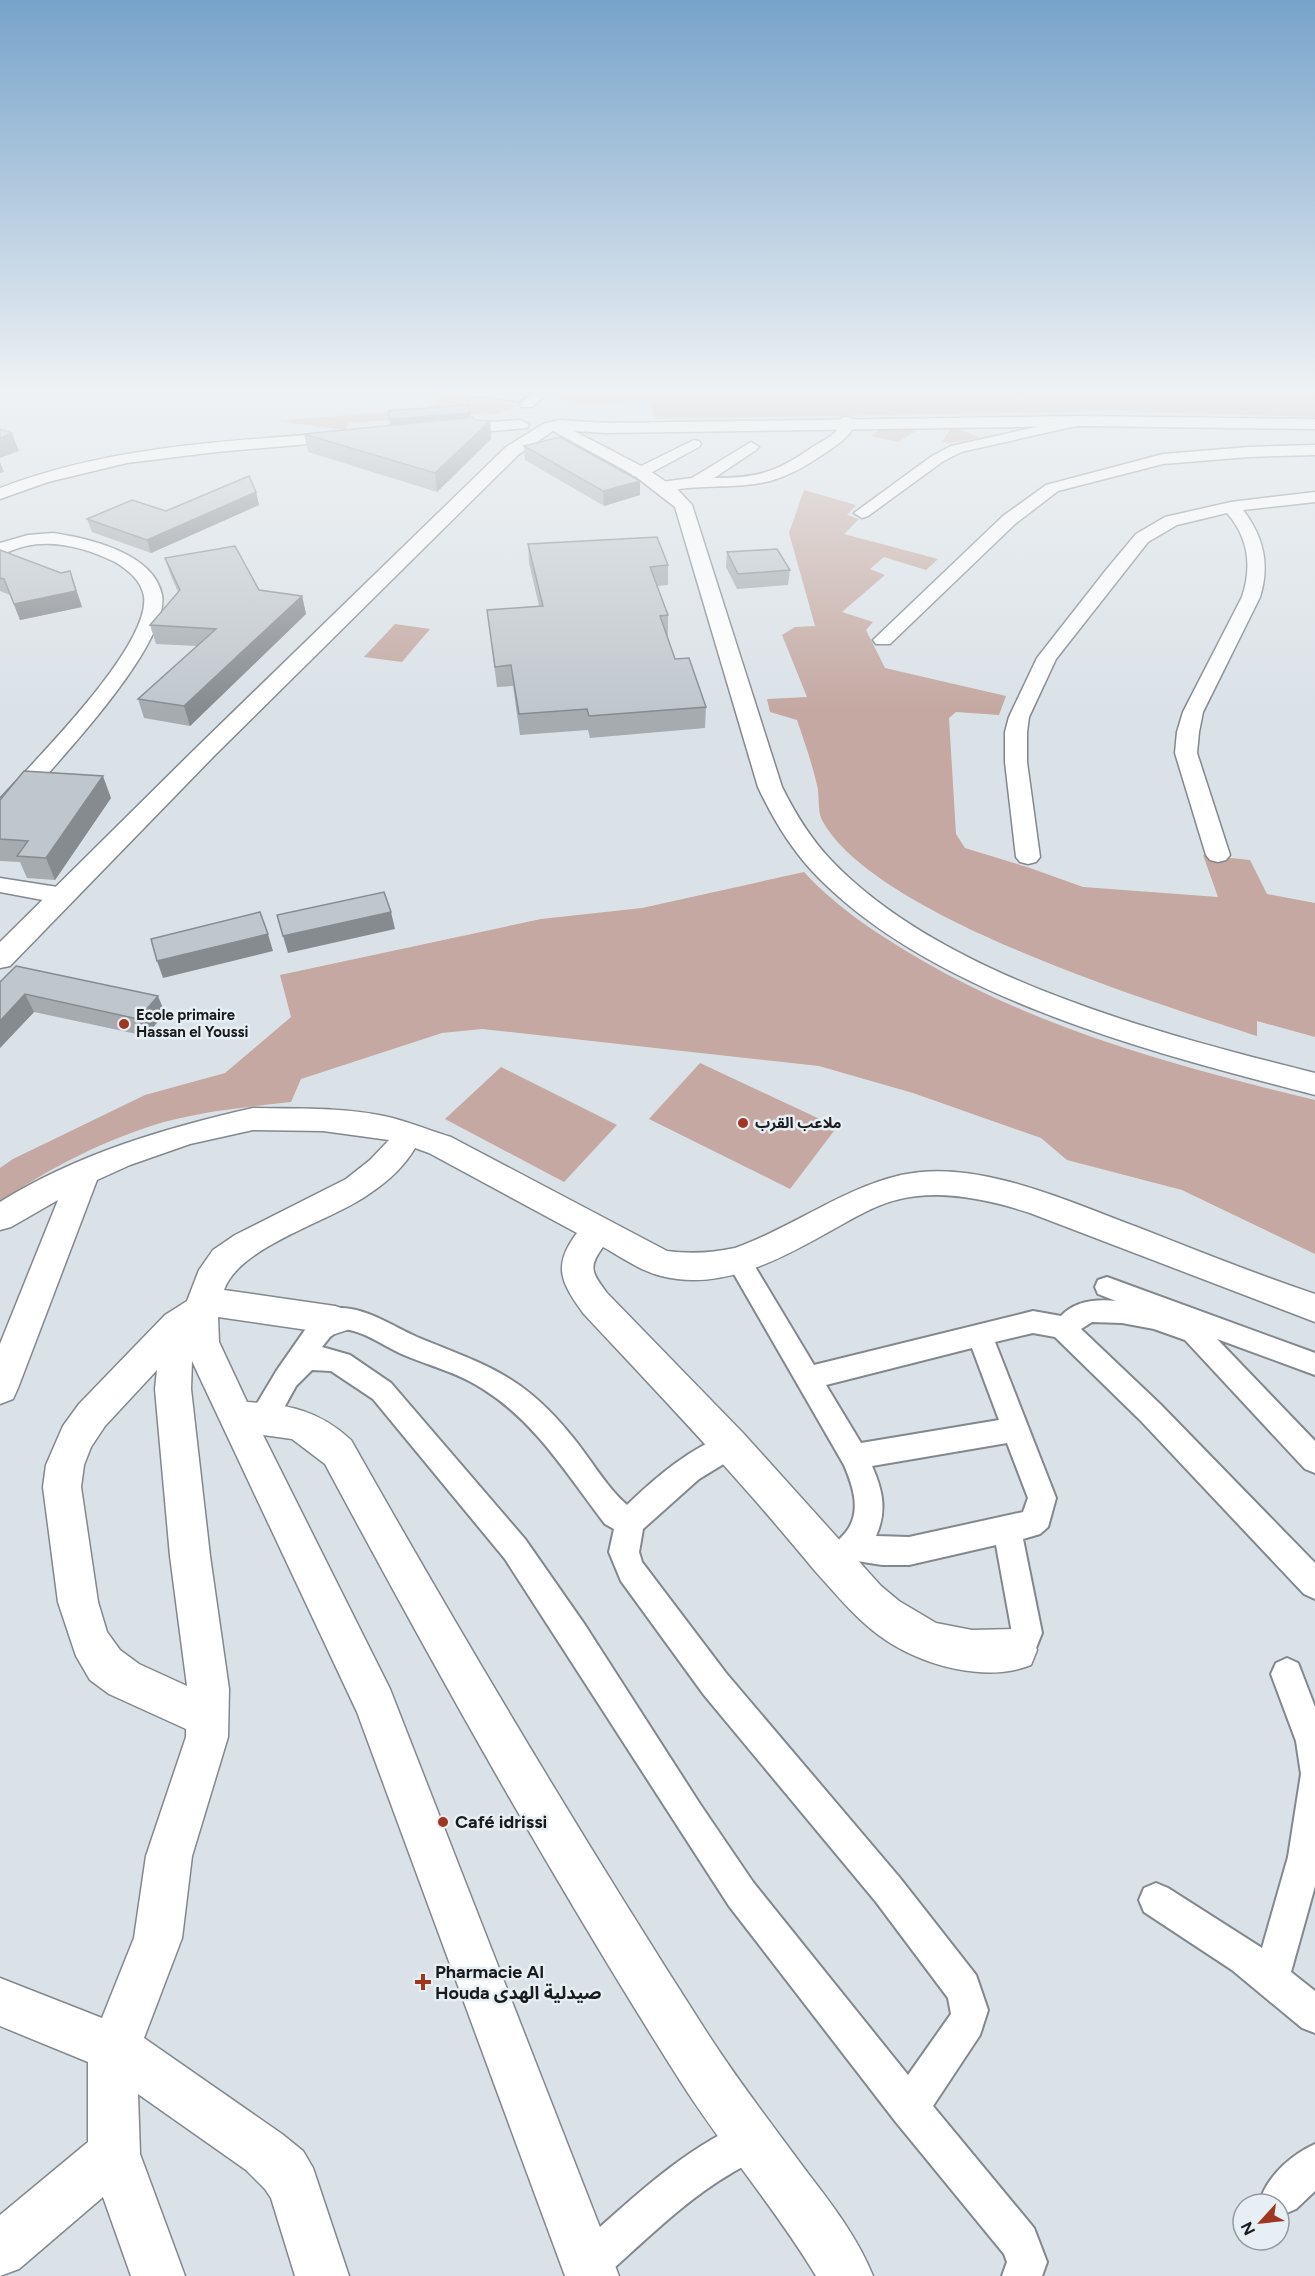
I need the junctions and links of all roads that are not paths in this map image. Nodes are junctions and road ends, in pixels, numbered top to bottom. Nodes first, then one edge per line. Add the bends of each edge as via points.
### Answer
1 (465, 497) edge
2 (675, 497) edge
3 (884, 497) edge
4 (1040, 497) edge
5 (1313, 497) edge
6 (1231, 507) junction
7 (862, 513) dead end
8 (0, 549) edge
9 (883, 639) dead end
10 (0, 813) edge
11 (1218, 855) dead end
12 (1028, 857) dead end
13 (0, 885) edge
14 (64, 896) junction
15 (0, 959) edge
16 (1315, 1084) edge
17 (409, 1134) junction
18 (84, 1172) junction
19 (0, 1218) edge
20 (599, 1230) junction
21 (739, 1262) junction
22 (1107, 1287) dead end
23 (1315, 1308) edge
24 (194, 1312) junction
25 (335, 1320) junction
26 (1199, 1328) junction
27 (1064, 1329) junction
28 (980, 1336) junction
29 (1315, 1364) edge
30 (295, 1367) junction
31 (808, 1378) junction
32 (0, 1388) edge
33 (249, 1418) junction
34 (1016, 1429) junction
35 (730, 1444) junction
36 (854, 1457) junction
37 (1315, 1460) edge
38 (630, 1522) junction
39 (1007, 1529) junction
40 (843, 1554) junction
41 (1315, 1584) edge
42 (1016, 1650) joint
43 (1287, 1674) dead end
44 (207, 1717) junction
45 (1315, 1768) edge
46 (1315, 1781) edge
47 (1156, 1900) dead end
48 (1271, 1979) junction
49 (0, 2002) edge
50 (1315, 2015) edge
51 (115, 2048) junction
52 (909, 2107) junction
53 (751, 2139) junction
54 (114, 2154) junction
55 (1315, 2164) edge
56 (1285, 2192) edge
57 (0, 2250) edge
58 (589, 2270) edge
59 (158, 2276) edge
60 (322, 2276) edge
61 (846, 2276) edge
62 (1022, 2276) edge

1 - 14 street
2 - 16 street via 686,510 770,787 790,825 842,885 922,942 1028,993 1170,1044
3 - 7 street
4 - 9 street via 1009,520
5 - 6 street
6 - 11 street via 1244,520 1253,538 1257,578 1193,712 1186,753
6 - 12 street via 1171,521 1142,538 1047,658 1019,717 1016,732
8 - 10 street via 28,538 61,539 122,558 149,583 154,605 147,630 115,679
13 - 14 street
14 - 15 street
17 - 18 street via 323,1120 253,1119 153,1144
17 - 20 street via 461,1155
17 - 24 street via 398,1151 357,1187 246,1244 225,1259
18 - 19 street
18 - 32 street
20 - 21 street via 674,1267 703,1268
20 - 35 street via 578,1255 576,1268 583,1288
21 - 23 street via 874,1195 915,1184 965,1185 1049,1207
21 - 31 street
22 - 26 street
24 - 25 street
24 - 33 street via 202,1342
24 - 44 street via 173,1389 189,1556 208,1689
24 - 44 street via 92,1415 76,1438 65,1465 62,1487 78,1602 90,1642 105,1665 124,1679
25 - 30 street via 323,1326
25 - 38 street via 367,1324 469,1369 511,1393 554,1433 615,1514
26 - 27 street via 1106,1310 1080,1314
26 - 29 street
26 - 37 street
27 - 28 street via 1033,1322
27 - 41 street via 1150,1412
28 - 31 street
28 - 34 street
30 - 33 street
30 - 52 street via 323,1358 365,1377 382,1391 470,1495 515,1550 574,1636 741,1894
31 - 36 street
33 - 53 street via 307,1426 338,1452 572,1858 684,2043
33 - 58 street via 375,1704
34 - 36 street
34 - 39 street via 1042,1498 1038,1516 1030,1524
35 - 38 street via 672,1480
35 - 40 street
36 - 40 street via 872,1506 867,1522
38 - 52 street via 624,1552 631,1571 715,1684 888,1890 969,1999 967,2022
39 - 40 street via 909,1551
39 - 42 street via 1027,1634 1022,1647
40 - 42 street via 867,1600 920,1639 969,1650
43 - 45 street via 1312,1741
44 - 51 street via 201,1761 169,1856 158,1938
46 - 48 street via 1309,1844
47 - 48 street
48 - 50 street
49 - 51 street
51 - 54 street
51 - 60 street via 284,2170 294,2187
52 - 62 street via 1020,2242 1027,2262
53 - 58 street via 669,2193
53 - 61 street via 828,2243
54 - 57 street
54 - 59 street
55 - 56 street

